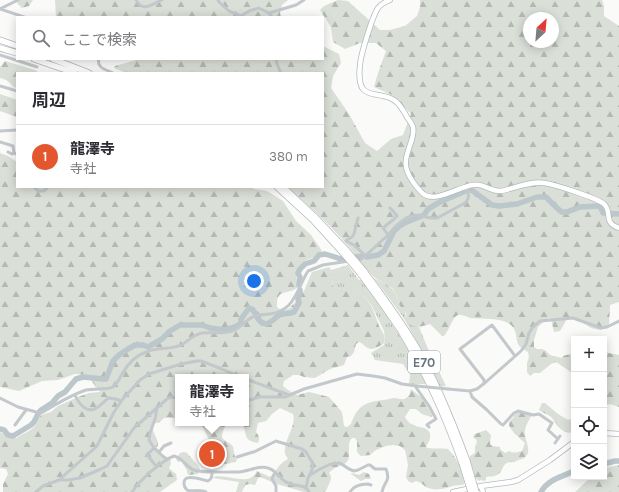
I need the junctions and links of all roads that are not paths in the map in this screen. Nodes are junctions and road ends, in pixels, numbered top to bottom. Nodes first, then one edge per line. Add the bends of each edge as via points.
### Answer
1 (18, 0) edge
2 (136, 0) edge
3 (162, 0) edge
4 (218, 0) edge
5 (304, 0) edge
6 (390, 0) edge
7 (0, 9) edge
8 (269, 13) junction
9 (21, 16) edge
10 (271, 16) edge
11 (0, 41) edge
12 (16, 47) edge
13 (0, 48) edge
14 (0, 51) edge
15 (16, 54) edge
16 (16, 54) edge
17 (0, 55) edge
18 (35, 60) edge
19 (37, 60) edge
20 (56, 60) edge
21 (99, 60) edge
22 (276, 60) edge
23 (44, 62) junction
24 (37, 67) dead end
25 (72, 72) edge
26 (86, 72) edge
27 (112, 72) edge
28 (281, 72) edge
29 (0, 86) edge
30 (16, 91) edge
31 (16, 130) edge
32 (0, 131) edge
33 (0, 142) edge
34 (8, 152) dead end
35 (16, 153) edge
36 (466, 186) junction
37 (35, 188) edge
38 (47, 188) edge
39 (278, 188) edge
40 (285, 188) edge
41 (390, 208) dead end
42 (314, 218) junction
43 (358, 218) dead end
44 (619, 228) edge
45 (388, 235) junction
46 (366, 256) junction
47 (619, 321) edge
48 (515, 356) junction
49 (233, 374) edge
50 (249, 380) edge
51 (484, 384) junction
52 (416, 386) junction
53 (470, 391) junction
54 (75, 395) junction
55 (289, 395) junction
56 (0, 398) edge
57 (175, 398) edge
58 (249, 399) edge
59 (121, 401) junction
60 (156, 408) junction
61 (26, 410) junction
62 (15, 425) dead end
63 (429, 427) dead end
64 (607, 433) edge
65 (619, 434) edge
66 (555, 442) dead end
67 (171, 443) dead end
68 (571, 444) edge
69 (154, 448) junction
70 (158, 452) junction
71 (237, 457) dead end
72 (167, 460) junction
73 (465, 462) junction
74 (157, 467) junction
75 (212, 472) junction
76 (275, 472) junction
77 (309, 476) junction
78 (59, 480) junction
79 (371, 485) dead end
80 (481, 486) junction
81 (306, 488) junction
82 (36, 492) edge
83 (132, 492) edge
84 (206, 492) edge
85 (276, 492) edge
86 (309, 492) edge
87 (350, 492) edge
88 (382, 492) edge
89 (453, 492) edge
90 (471, 492) edge
91 (476, 492) edge
92 (483, 492) edge

1 - 7 street
2 - 3 street via 143,7
4 - 8 street via 228,11 241,16 259,8
5 - 8 street
6 - 36 street via 380,6 375,14 360,60 361,86 368,92 394,100 412,125 413,133 406,166 421,192 434,197
7 - 9 street
8 - 10 street
11 - 12 highway
13 - 15 highway
14 - 16 highway
17 - 24 street
18 - 23 highway
19 - 23 highway
20 - 26 highway
21 - 27 street via 99,66
22 - 28 street
23 - 25 highway
29 - 30 street
31 - 32 street
33 - 35 street via 13,146
34 - 35 street
36 - 44 street via 479,184 501,191 532,183 558,186 600,201 606,206 613,226
36 - 45 street via 469,196 465,203 437,218 416,215 410,217 400,222
37 - 38 street via 44,191
39 - 42 highway, E70
40 - 42 highway, E70
41 - 45 street via 397,216 383,228
42 - 73 highway, E70, bridge via 335,237 390,306 421,355 447,408
43 - 46 street via 354,234 346,241
45 - 46 street
46 - 54 street via 360,260 332,263 308,271 292,301 276,313 257,315 234,330 202,333 176,346 143,353 126,367 115,386 95,388
47 - 48 street via 601,328 573,318 540,321 533,327 526,344
48 - 51 street
48 - 51 street via 492,325 460,349 484,380
49 - 59 street via 201,361 193,361 149,374
50 - 55 street
51 - 53 street
52 - 53 street, bridge
52 - 55 street via 357,374
52 - 63 street via 436,419 428,424
53 - 66 street via 472,398 503,425 518,411 539,414 552,423 548,430 559,437
54 - 59 street via 81,406 89,410 99,407 108,398
54 - 61 street via 40,414
55 - 58 street
56 - 61 street
57 - 60 street via 169,397
59 - 78 street via 97,446
60 - 69 street via 149,440
60 - 78 street via 134,428 107,466 80,478
61 - 62 street
64 - 65 street
67 - 70 street
68 - 80 street via 518,480
69 - 70 street
69 - 74 street via 147,455
70 - 72 street
71 - 77 street via 279,442 306,452 313,467
72 - 74 street
72 - 75 street via 176,456 195,471
73 - 90 highway, E70, bridge
73 - 91 highway, E70, bridge
74 - 83 street via 143,478
75 - 76 street via 241,472 265,467
75 - 84 street via 209,481 191,477 184,482 184,486 190,491
76 - 81 street via 289,484
76 - 85 street via 272,479
77 - 81 street
77 - 88 street via 324,467 338,463 354,471 366,466 384,469 387,470 388,481
78 - 82 street via 43,486
79 - 87 street via 359,484
80 - 89 street
80 - 92 street
81 - 86 street

